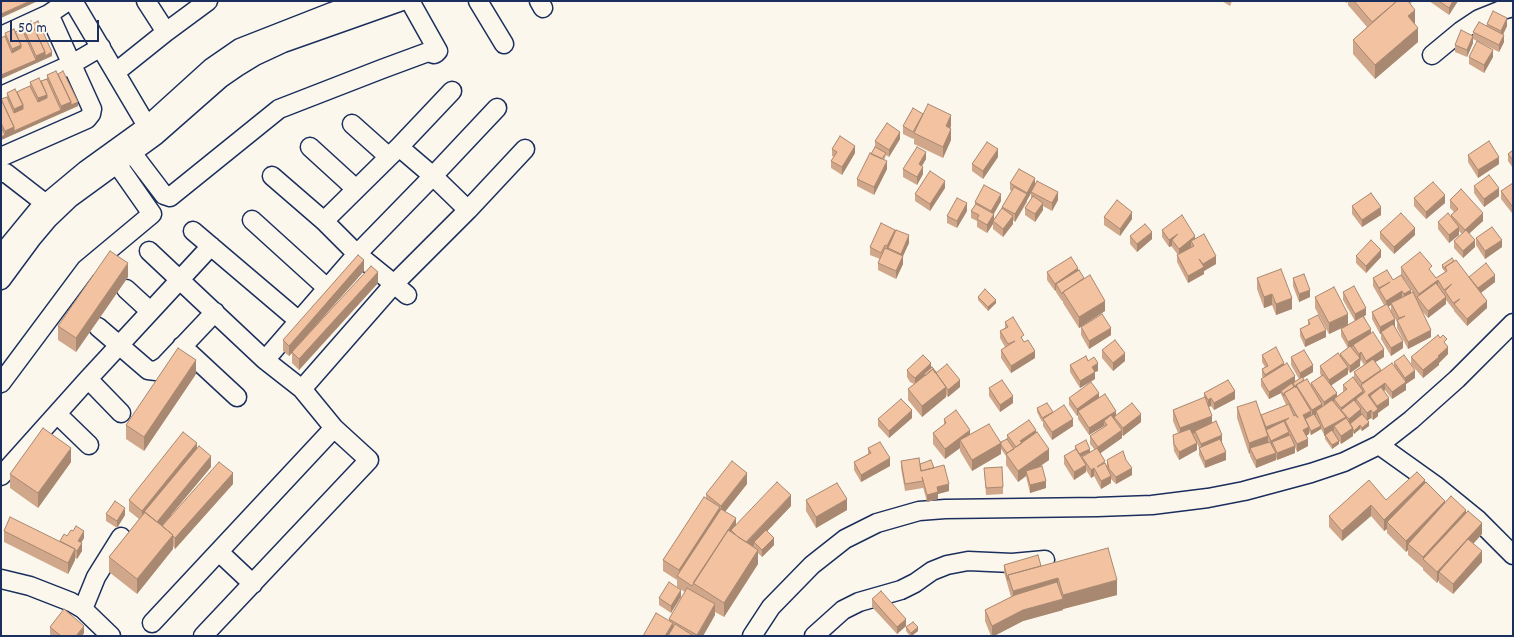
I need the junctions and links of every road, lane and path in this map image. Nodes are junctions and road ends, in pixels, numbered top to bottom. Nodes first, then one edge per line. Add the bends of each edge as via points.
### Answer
1 (68, 1) edge
2 (73, 1) edge
3 (146, 1) edge
4 (363, 1) edge
5 (478, 1) edge
6 (205, 2) edge
7 (401, 2) edge
8 (1513, 7) edge
9 (49, 14) junction
10 (166, 32) junction
11 (1, 36) edge
12 (504, 44) dead end
13 (101, 47) junction
14 (1432, 55) dead end
15 (72, 64) junction
16 (116, 72) junction
17 (452, 91) dead end
18 (1, 96) edge
19 (497, 108) dead end
20 (352, 124) dead end
21 (151, 131) junction
22 (310, 147) dead end
23 (128, 148) junction
24 (525, 149) dead end
25 (394, 152) junction
26 (1, 157) edge
27 (117, 164) junction
28 (1, 172) edge
29 (272, 176) dead end
30 (434, 176) junction
31 (356, 189) junction
32 (46, 204) junction
33 (468, 210) junction
34 (252, 220) dead end
35 (324, 221) junction
36 (193, 231) dead end
37 (211, 246) junction
38 (149, 251) dead end
39 (357, 254) junction
40 (1, 255) edge
41 (180, 279) junction
42 (1, 280) edge
43 (394, 284) junction
44 (327, 288) junction
45 (126, 289) dead end
46 (408, 295) dead end
47 (150, 311) junction
48 (215, 312) junction
49 (299, 321) junction
50 (1513, 323) edge
51 (98, 327) dead end
52 (118, 345) junction
53 (182, 346) junction
54 (265, 360) junction
55 (88, 379) junction
56 (1, 383) edge
57 (302, 389) junction
58 (237, 397) dead end
59 (121, 413) dead end
60 (57, 414) junction
61 (334, 428) junction
62 (90, 445) dead end
63 (1383, 448) junction
64 (1, 476) edge
65 (121, 537) dead end
66 (219, 552) junction
67 (1513, 554) edge
68 (1045, 560) dead end
69 (1, 579) edge
70 (252, 584) junction
71 (85, 602) junction
72 (152, 623) dead end
73 (110, 636) edge
74 (203, 636) edge
75 (752, 636) edge
76 (814, 636) edge

1 - 9 street
2 - 13 street
3 - 10 street
4 - 21 street via 240,48 211,68
5 - 12 street
6 - 10 street
7 - 21 street via 255,56
7 - 23 street via 428,52 279,109 170,197 164,195
8 - 14 street via 1479,19
9 - 11 street
9 - 15 street
10 - 16 street
13 - 15 street
13 - 16 street
15 - 18 street
15 - 26 street via 92,109 91,114 87,119
16 - 21 street
17 - 25 street
19 - 30 street
20 - 25 street
21 - 23 street
22 - 31 street
23 - 27 street
23 - 32 street via 86,170
24 - 33 street
25 - 30 street
25 - 31 street
27 - 42 street via 70,198 32,238
27 - 56 street via 152,214 86,269
28 - 32 street
29 - 35 street
30 - 33 street
30 - 39 street
31 - 35 street
32 - 40 street
33 - 43 street
34 - 44 street
35 - 39 street
36 - 37 street
37 - 41 street
37 - 49 street
38 - 41 street
39 - 43 street
39 - 44 street
41 - 47 street
41 - 48 street
43 - 46 street
43 - 57 street
44 - 49 street
45 - 47 street
47 - 52 street
48 - 53 street
48 - 54 street
49 - 54 street
50 - 63 street
51 - 52 street
52 - 53 street via 148,370 156,371
52 - 55 street
53 - 58 street
54 - 57 street
55 - 59 street
55 - 60 street
57 - 61 street
60 - 62 street
60 - 64 street
61 - 66 street
61 - 70 street via 369,460
63 - 67 street via 1478,520
63 - 75 street via 1311,473 1208,498 1116,507 945,509 919,511 876,523 845,540 812,565 771,606
65 - 71 street
66 - 70 street
66 - 72 street
68 - 76 street via 1012,563 968,561 947,565 902,590 843,610
69 - 71 street
70 - 74 street
71 - 73 street

